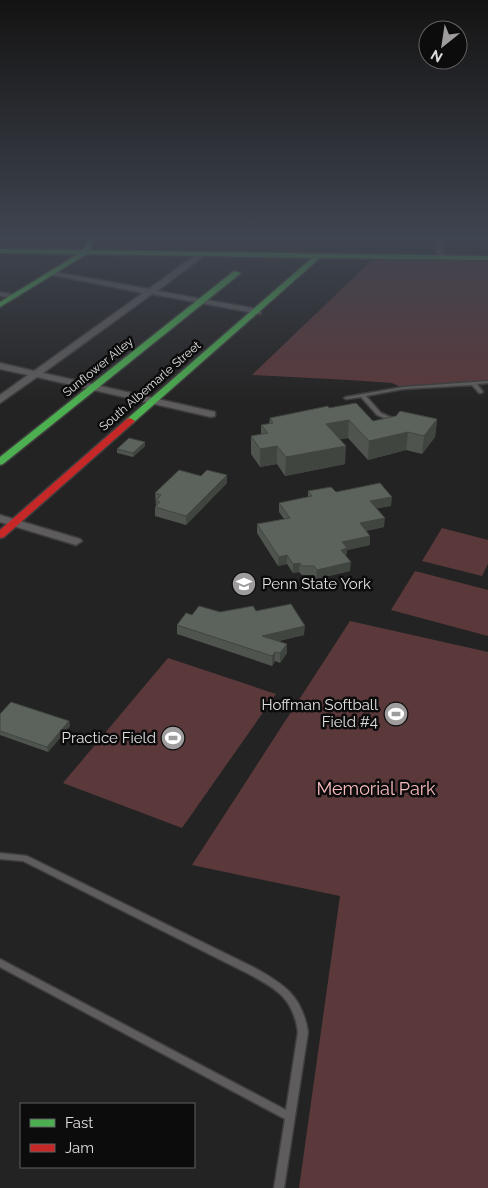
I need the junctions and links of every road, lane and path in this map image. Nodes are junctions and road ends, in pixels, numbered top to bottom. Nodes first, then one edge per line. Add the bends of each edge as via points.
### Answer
1 (19, 293) edge
2 (148, 293) edge
3 (157, 293) edge
4 (212, 293) edge
5 (277, 293) edge
6 (0, 294) edge
7 (15, 296) junction
8 (202, 302) junction
9 (0, 305) edge
10 (257, 312) junction
11 (0, 366) edge
12 (35, 374) junction
13 (488, 382) edge
14 (472, 383) junction
15 (94, 388) junction
16 (481, 392) dead end
17 (362, 395) junction
18 (346, 398) dead end
19 (0, 400) edge
20 (154, 402) junction
21 (211, 414) dead end
22 (399, 421) edge
23 (0, 462) edge
24 (0, 518) edge
25 (14, 522) junction
26 (0, 535) edge
27 (76, 541) dead end
28 (0, 856) edge
29 (0, 963) edge
30 (288, 1116) junction
31 (279, 1188) edge

1 - 7 street
2 - 12 street
3 - 8 street
4 - 8 street, Sunflower Alley
5 - 10 street, South Albemarle Street
6 - 7 street
7 - 9 street
8 - 10 street
8 - 15 street, Sunflower Alley
10 - 20 street, South Albemarle Street
11 - 12 street
12 - 15 street
12 - 19 street
13 - 14 lane
14 - 16 lane
14 - 17 lane via 403,388
15 - 20 street
15 - 23 street, Sunflower Alley
17 - 18 lane
17 - 22 lane via 379,414
20 - 21 street
20 - 25 street, South Albemarle Street
24 - 25 street
25 - 26 street, South Albemarle Street
25 - 27 street
28 - 30 lane via 24,858 252,971 283,990 301,1016 302,1032
29 - 30 lane
30 - 31 lane

